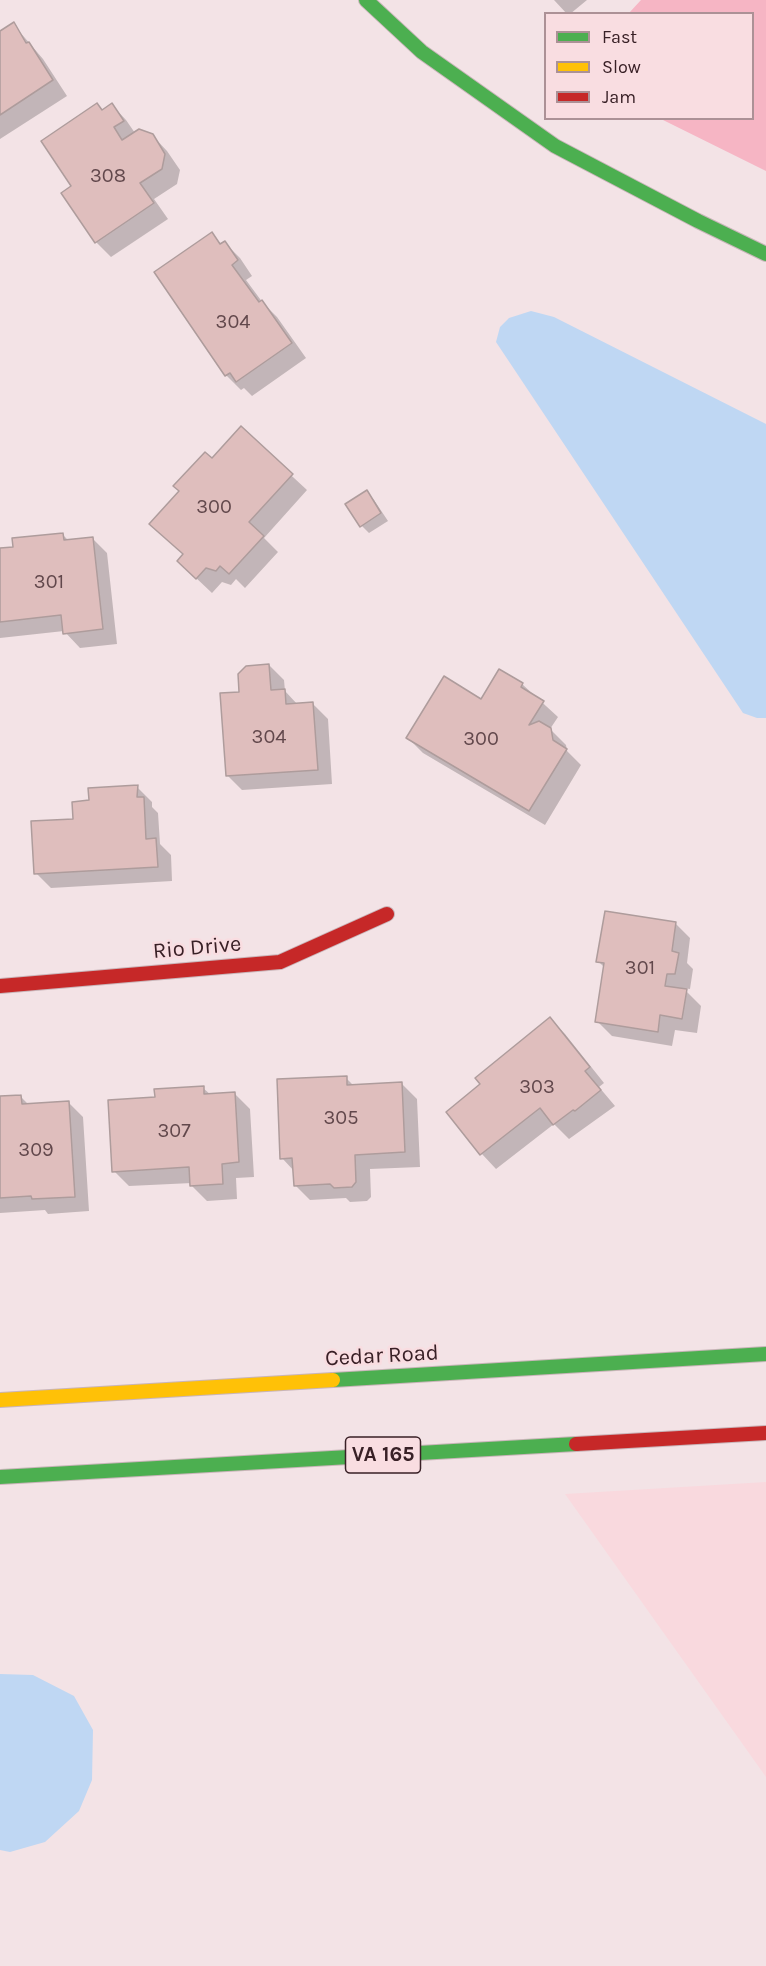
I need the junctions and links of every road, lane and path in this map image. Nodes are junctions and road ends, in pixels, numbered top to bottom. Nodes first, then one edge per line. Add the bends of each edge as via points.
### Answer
1 (366, 0) edge
2 (766, 254) edge
3 (387, 914) dead end
4 (0, 986) edge
5 (766, 1353) edge
6 (0, 1400) edge
7 (766, 1433) edge
8 (0, 1477) edge

1 - 2 main road via 422,52 555,146
3 - 4 main road, Rio Drive via 280,962
5 - 6 main road, Cedar Road
7 - 8 main road, VA 165

